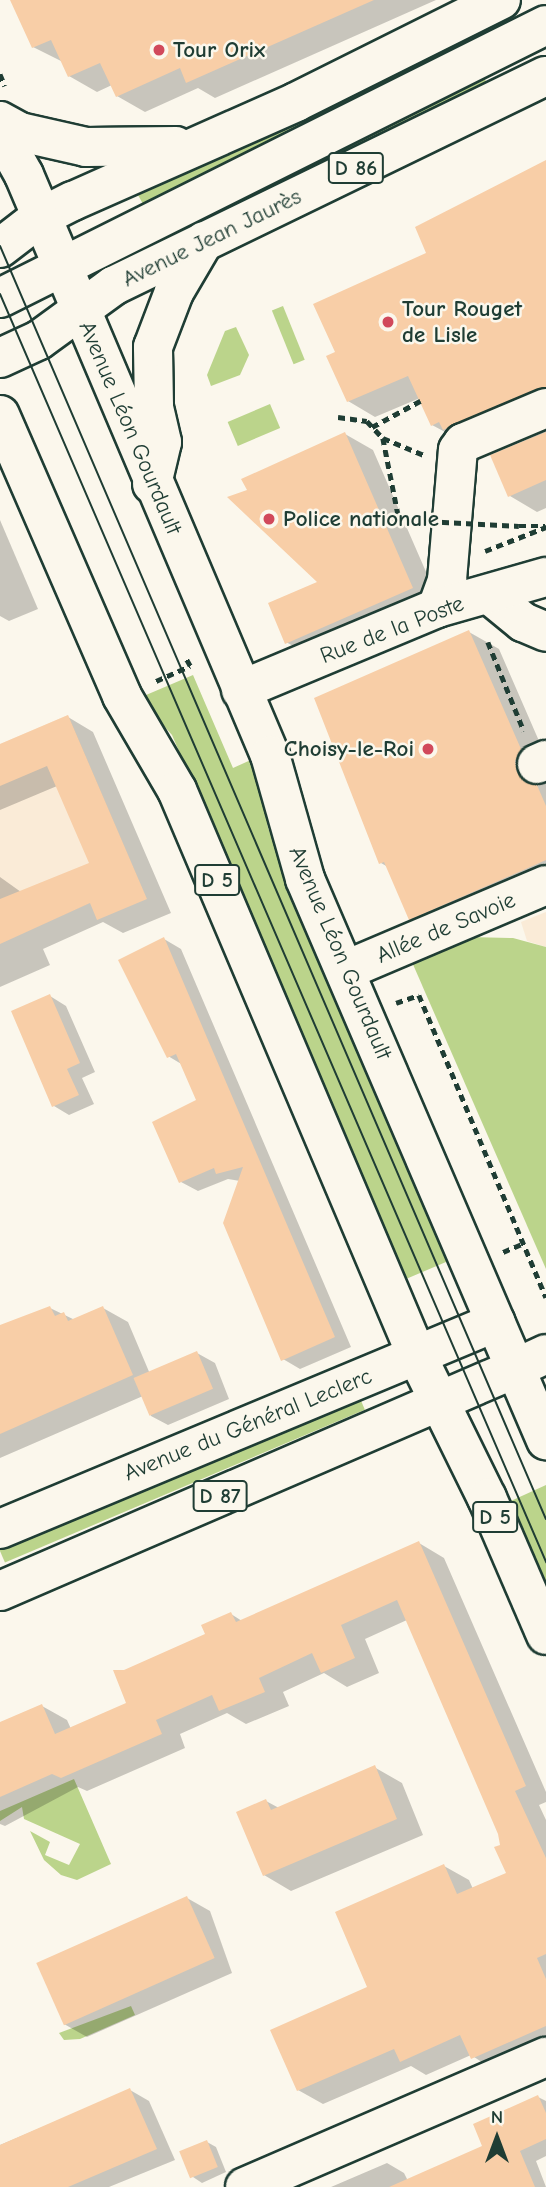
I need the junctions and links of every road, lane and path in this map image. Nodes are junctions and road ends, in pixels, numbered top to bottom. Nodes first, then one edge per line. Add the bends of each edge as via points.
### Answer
1 (501, 0) edge
2 (546, 25) edge
3 (546, 76) edge
4 (0, 121) edge
5 (0, 132) edge
6 (196, 145) junction
7 (39, 218) junction
8 (204, 240) junction
9 (0, 248) edge
10 (61, 264) junction
11 (0, 298) edge
12 (80, 310) junction
13 (0, 358) edge
14 (420, 401) dead end
15 (546, 408) edge
16 (0, 415) edge
17 (338, 417) dead end
18 (372, 428) junction
19 (383, 438) junction
20 (433, 458) dead end
21 (152, 484) junction
22 (546, 527) edge
23 (508, 544) dead end
24 (546, 577) edge
25 (466, 600) junction
26 (546, 632) edge
27 (185, 657) dead end
28 (143, 687) dead end
29 (241, 690) junction
30 (542, 762) edge
31 (546, 885) edge
32 (345, 970) junction
33 (366, 1017) junction
34 (546, 1297) edge
35 (496, 1322) junction
36 (416, 1354) junction
37 (530, 1362) edge
38 (440, 1402) junction
39 (546, 1440) edge
40 (0, 1529) edge
41 (0, 1591) edge
42 (546, 1635) edge
43 (546, 2057) edge
44 (245, 2187) edge

1 - 6 main road via 296,102
2 - 10 main road, Avenue Jean Jaurès / D 86
3 - 8 main road, Avenue Jean Jaurès / D 86
4 - 6 main road via 20,132 86,147
5 - 7 main road, Avenue Léon Gourdault via 15,154
6 - 7 main road
7 - 9 main road
7 - 10 main road, Avenue Léon Gourdault
8 - 12 main road, Avenue Jean Jaurès / D 86 via 101,292
8 - 21 main road via 174,292 153,347 154,406 162,442
10 - 11 main road, Avenue Jean Jaurès / D 86
10 - 12 main road, Avenue Léon Gourdault
12 - 13 main road, Avenue Jean Jaurès / D 86 via 39,340
12 - 21 main road, Avenue Léon Gourdault
14 - 18 path
15 - 25 main road via 463,443 458,450 447,580
16 - 36 main road, D 5 via 122,696 177,790
17 - 18 path via 367,421
18 - 19 path
19 - 20 path
19 - 22 path, bridge via 398,514 406,520
21 - 29 main road, Avenue Léon Gourdault
22 - 23 path
24 - 25 main road, Rue de la Poste
25 - 26 main road
25 - 29 main road, Rue de la Poste
25 - 30 path
27 - 28 path via 190,666
29 - 32 main road, Avenue Léon Gourdault via 270,755 301,866
31 - 32 main road, Allée de Savoie
32 - 33 main road, Avenue Léon Gourdault
33 - 34 path via 419,995
33 - 35 main road, Avenue Léon Gourdault
35 - 36 main road, Avenue du Général Leclerc / D 87
35 - 37 main road, Avenue Léon Gourdault
36 - 38 main road, D 5
36 - 40 main road, Avenue du Général Leclerc / D 87
37 - 38 main road, D 87
37 - 39 main road, Avenue Léon Gourdault
38 - 41 main road, D 87
38 - 42 main road, D 5
43 - 44 main road

